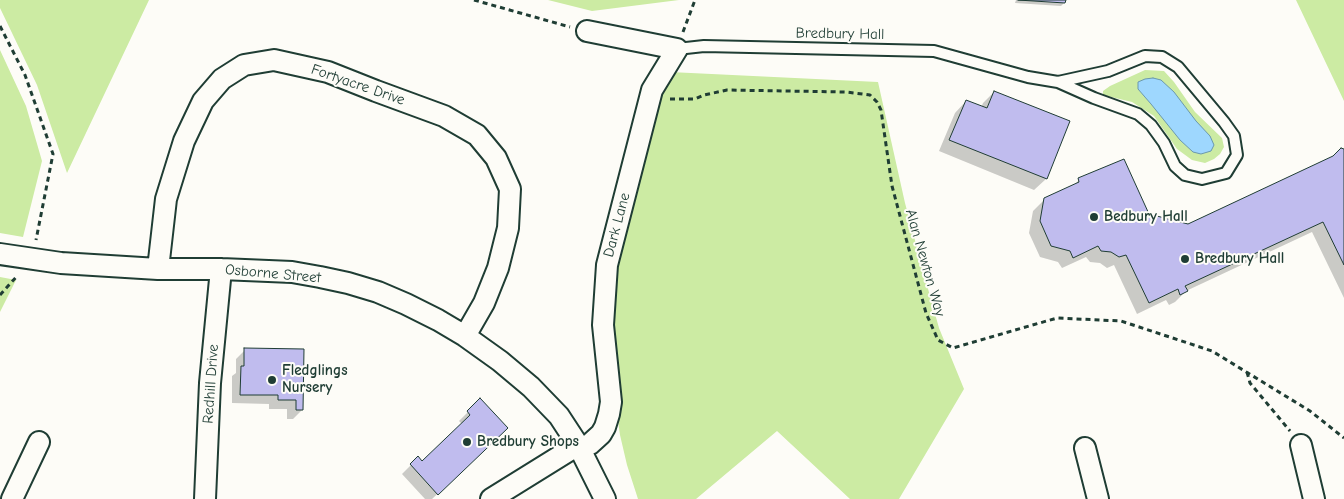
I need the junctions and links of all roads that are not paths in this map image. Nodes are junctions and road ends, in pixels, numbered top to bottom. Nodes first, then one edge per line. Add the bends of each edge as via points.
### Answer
1 (587, 31) road end
2 (676, 49) junction
3 (1058, 82) junction
4 (0, 254) edge
5 (158, 269) junction
6 (221, 269) junction
7 (465, 336) junction
8 (39, 442) dead end
9 (1301, 445) road end
10 (579, 448) junction
11 (1085, 448) dead end
12 (12, 499) edge
13 (205, 499) edge
14 (491, 499) edge
15 (605, 499) edge
16 (1098, 499) edge
17 (1314, 499) edge

1 - 2 street
2 - 3 lane, Bredbury Hall via 704,46 934,51
2 - 10 street, Dark Lane via 652,90 607,265 603,325 610,414 600,434 590,444
3 - 3 lane, Bredbury Hall via 1108,72 1145,56 1162,57 1178,67 1224,122 1234,136 1237,155 1226,173 1202,179 1185,175 1175,166 1151,125 1138,114
4 - 5 street, Osborne Street via 61,263
5 - 6 street, Osborne Street
5 - 7 street, Fortyacre Drive via 166,199 184,140 203,101 222,79 244,65 274,60 328,72 444,116 477,135 496,158 510,190 508,228 498,268 484,303
6 - 7 street, Osborne Street via 292,272 348,283 406,304
6 - 13 street, Redhill Drive via 210,383
7 - 10 street, Osborne Street via 531,387 559,416
8 - 12 street
9 - 17 street
10 - 14 street, Dark Lane
10 - 15 street, Osborne Street
11 - 16 street

